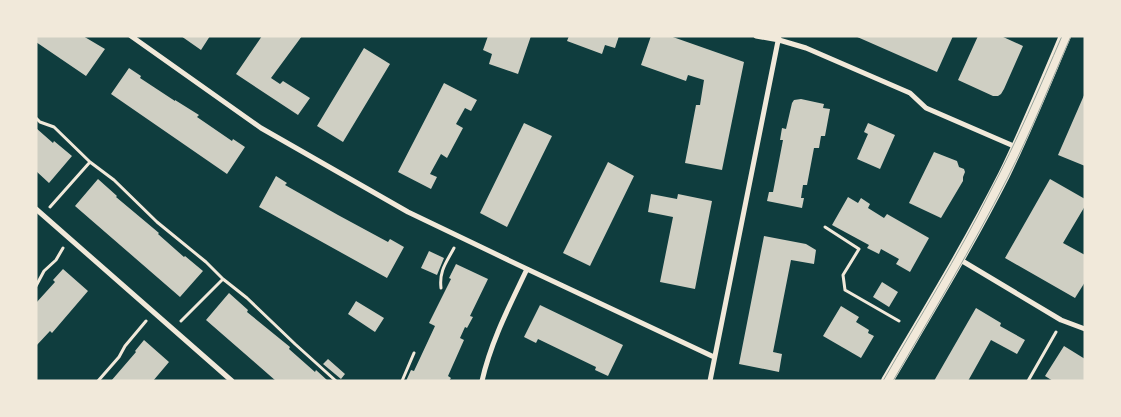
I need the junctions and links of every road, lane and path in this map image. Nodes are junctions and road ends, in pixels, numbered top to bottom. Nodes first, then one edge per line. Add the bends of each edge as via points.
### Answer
1 (132, 36) edge
2 (756, 36) edge
3 (1065, 36) edge
4 (779, 38) edge
5 (36, 118) edge
6 (1017, 147) junction
7 (90, 162) junction
8 (36, 209) edge
9 (42, 214) junction
10 (825, 228) dead end
11 (460, 237) junction
12 (70, 239) junction
13 (959, 259) junction
14 (527, 270) junction
15 (223, 279) junction
16 (36, 286) edge
17 (441, 288) dead end
18 (154, 312) junction
19 (899, 320) dead end
20 (173, 329) junction
21 (1085, 329) edge
22 (1056, 332) dead end
23 (414, 353) dead end
24 (714, 357) junction
25 (98, 381) edge
26 (232, 381) edge
27 (336, 381) edge
28 (402, 381) edge
29 (482, 381) edge
30 (710, 381) edge
31 (887, 381) edge
32 (1028, 381) edge

1 - 11 street via 261,128 408,212
2 - 4 street
3 - 6 main road
4 - 6 street via 910,93 926,108
4 - 24 street
5 - 7 path via 54,127
6 - 13 main road
7 - 9 path
7 - 15 path
8 - 9 street
9 - 12 street
10 - 19 path via 859,249 843,275 845,290
11 - 14 street
11 - 17 path via 443,267
12 - 16 path
12 - 18 street
13 - 21 street via 1061,320
13 - 31 main road
14 - 24 street
14 - 29 street via 502,321
15 - 20 path
15 - 27 path
18 - 20 street
18 - 25 path
20 - 26 street
22 - 32 path
23 - 28 path
24 - 30 street

